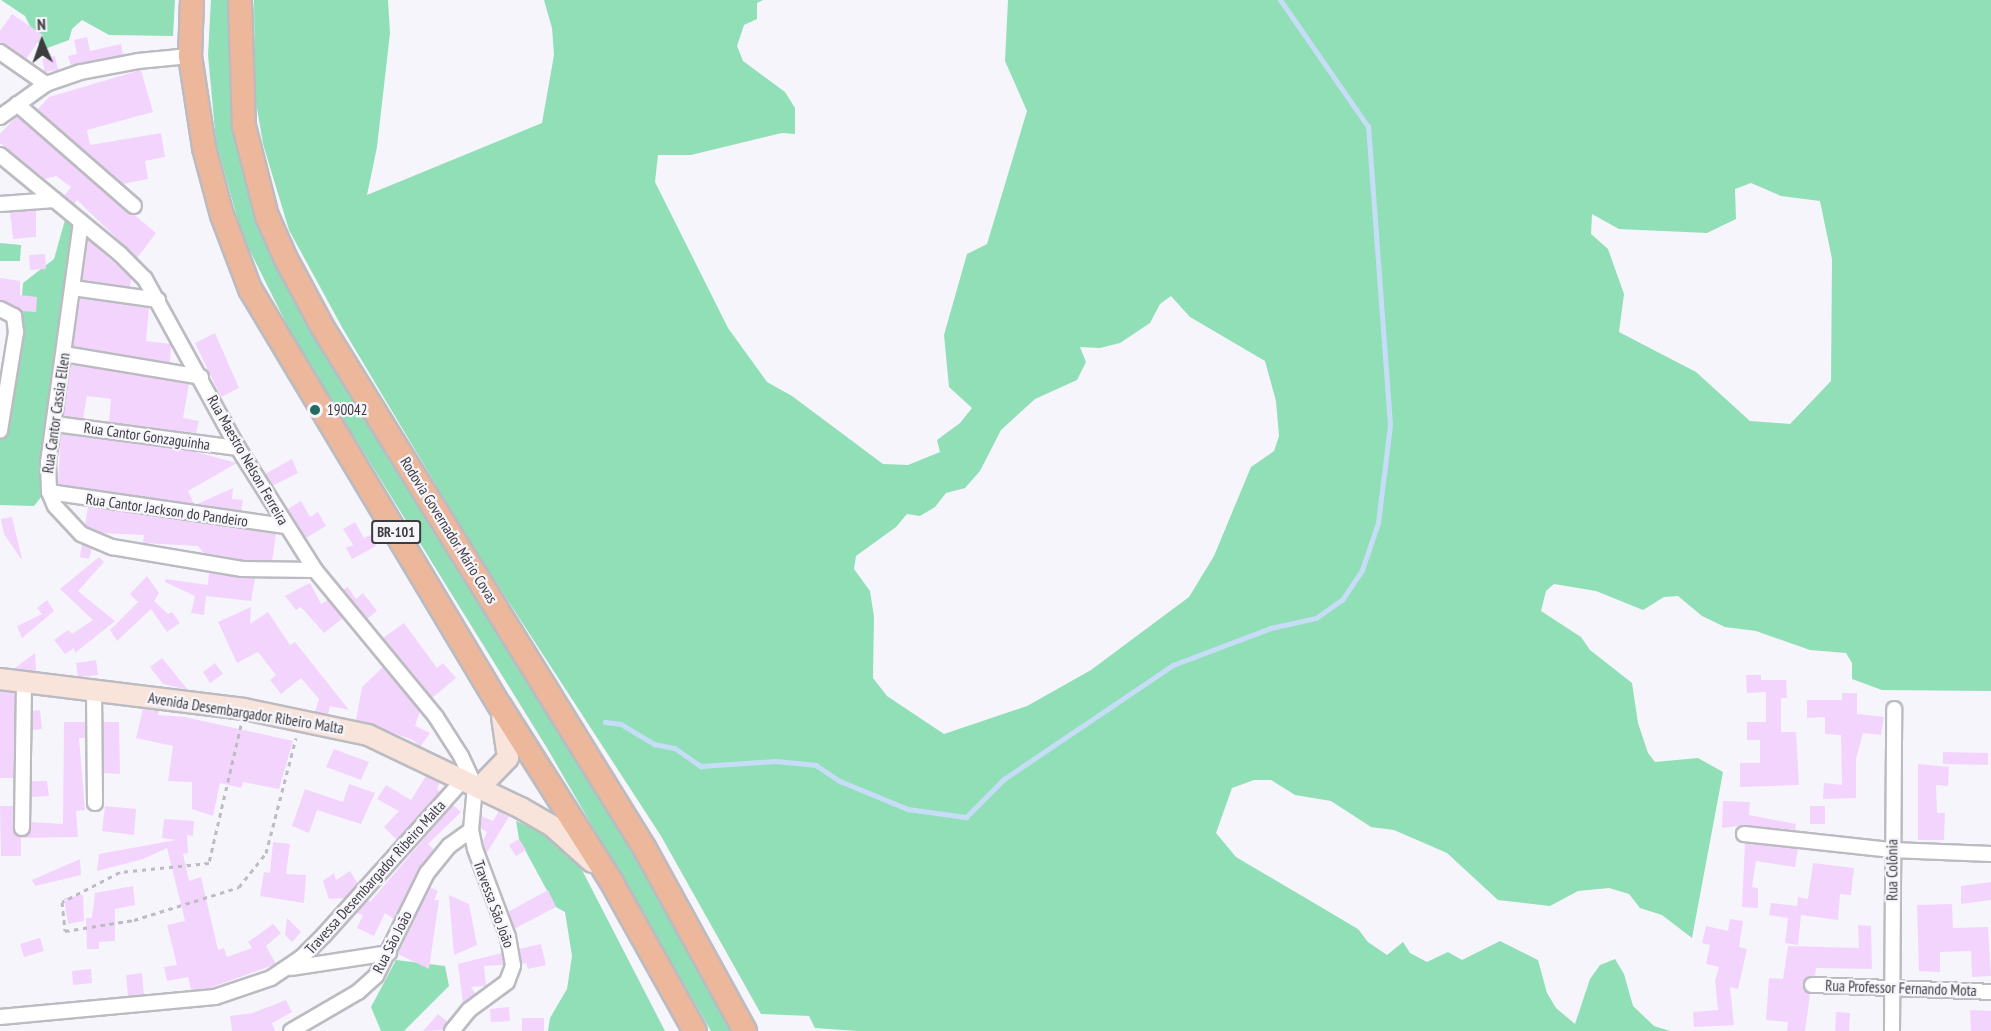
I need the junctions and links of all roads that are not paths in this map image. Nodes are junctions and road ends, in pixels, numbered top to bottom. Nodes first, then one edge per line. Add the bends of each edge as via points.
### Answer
1 (192, 0) edge
2 (240, 0) edge
3 (0, 52) edge
4 (190, 56) junction
5 (46, 84) junction
6 (17, 104) junction
7 (0, 117) edge
8 (0, 155) edge
9 (56, 200) junction
10 (0, 204) edge
11 (134, 206) dead end
12 (81, 222) junction
13 (73, 288) junction
14 (158, 300) junction
15 (0, 309) edge
16 (64, 354) junction
17 (201, 376) junction
18 (55, 424) junction
19 (0, 431) edge
20 (238, 448) junction
21 (48, 492) junction
22 (286, 525) junction
23 (315, 570) junction
24 (0, 680) edge
25 (24, 681) junction
26 (94, 689) junction
27 (500, 706) junction
28 (1894, 709) dead end
29 (473, 784) junction
30 (95, 803) dead end
31 (22, 828) dead end
32 (471, 830) junction
33 (1744, 834) dead end
34 (1892, 850) junction
35 (1991, 854) edge
36 (611, 881) junction
37 (389, 953) junction
38 (288, 969) junction
39 (1812, 985) dead end
40 (1893, 990) junction
41 (1991, 992) edge
42 (0, 1017) edge
43 (291, 1031) edge
44 (452, 1031) edge
45 (695, 1031) edge
46 (745, 1031) edge
47 (1892, 1031) edge

1 - 4 highway, BR-101
2 - 46 highway, Rodovia Governador Mário Covas / BR-101 via 244,126 267,216 286,259 323,328 654,864
3 - 5 street
4 - 5 street via 111,65
4 - 27 highway, BR-101 via 214,188 250,289
5 - 6 street
6 - 7 street
6 - 11 street
8 - 9 street, Rua Maestro Nelson Ferreira
9 - 10 street
9 - 12 street, Rua Maestro Nelson Ferreira
12 - 13 street, Rua Cantor Cassia Ellen
12 - 14 street, Rua Maestro Nelson Ferreira via 137,269
13 - 14 street
13 - 16 street, Rua Cantor Cassia Ellen
14 - 17 street, Rua Maestro Nelson Ferreira
15 - 19 street via 14,316 16,324
16 - 17 street
16 - 18 street, Rua Cantor Cassia Ellen
17 - 20 street, Rua Maestro Nelson Ferreira
18 - 20 street, Rua Cantor Gonzaguinha
18 - 21 street, Rua Cantor Cassia Ellen via 48,462
20 - 22 street, Rua Maestro Nelson Ferreira
21 - 22 street, Rua Cantor Jackson do Pandeiro
21 - 23 street, Rua Cantor Cassia Ellen via 81,534 111,547 242,568
22 - 23 street, Rua Maestro Nelson Ferreira
23 - 29 street, Rua Maestro Nelson Ferreira via 436,717
24 - 25 main road, Avenida Desembargador Ribeiro Malta
25 - 26 main road, Avenida Desembargador Ribeiro Malta
25 - 31 street
26 - 29 main road, Avenida Desembargador Ribeiro Malta via 301,718 368,735
26 - 30 street
27 - 29 main road via 508,758
27 - 36 highway, BR-101
28 - 34 street, Rua Colônia
29 - 32 street, Travessa São João
29 - 36 main road, Avenida Desembargador Ribeiro Malta via 551,825
29 - 38 street, Travessa Desembargador Ribeiro Malta
32 - 37 street, Rua São João via 449,846 427,873
32 - 44 street, Travessa São João via 508,937 513,966 507,982 469,1010
33 - 34 street
34 - 35 street
34 - 40 street, Rua Colônia
36 - 45 highway, BR-101
37 - 38 street
37 - 43 street, Rua São João via 376,976 358,992
38 - 42 street, Travessa Desembargador Ribeiro Malta via 215,997
39 - 40 street, Rua Professor Fernando Mota
40 - 41 street, Rua Professor Fernando Mota
40 - 47 street, Rua Colônia

